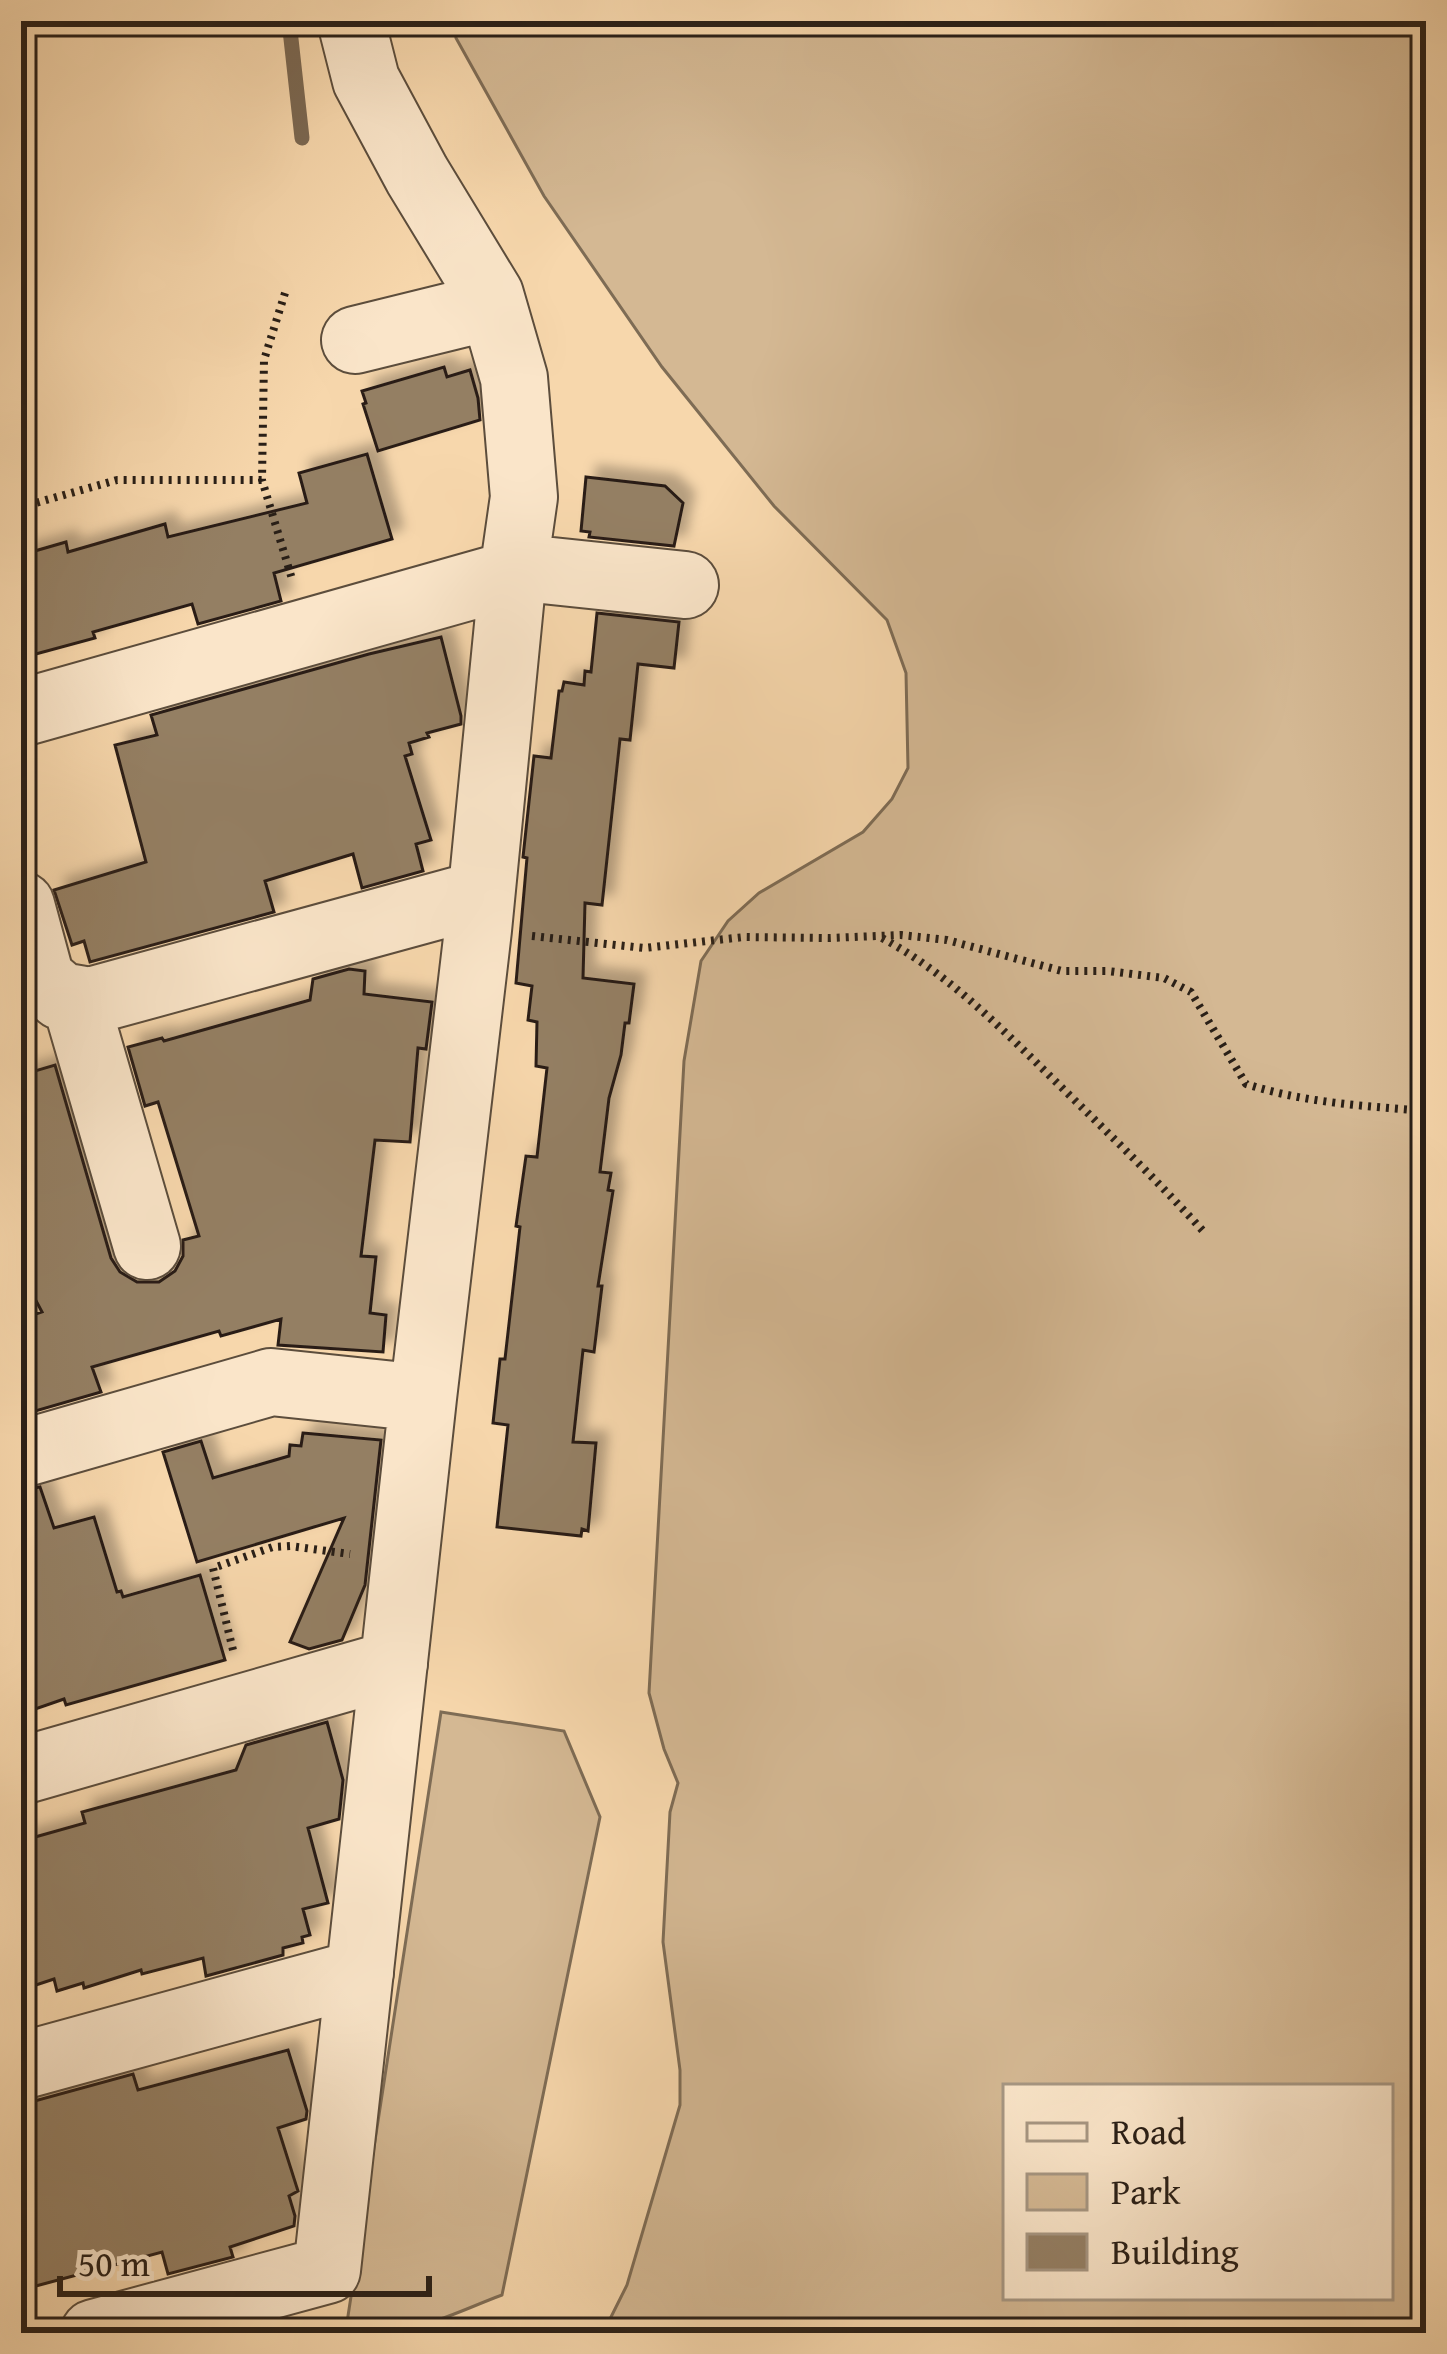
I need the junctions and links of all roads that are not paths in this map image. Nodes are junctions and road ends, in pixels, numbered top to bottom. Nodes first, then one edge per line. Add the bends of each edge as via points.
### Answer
1 (351, 21) edge
2 (493, 306) junction
3 (356, 340) dead end
4 (513, 570) junction
5 (685, 585) dead end
6 (21, 713) edge
7 (21, 905) edge
8 (479, 912) junction
9 (75, 999) junction
10 (147, 1246) dead end
11 (423, 1398) junction
12 (21, 1454) edge
13 (394, 1664) junction
14 (21, 1771) edge
15 (360, 1973) junction
16 (21, 2066) edge
17 (94, 2333) edge

1 - 2 street via 366,80
2 - 3 street
2 - 4 street via 514,378 524,497
4 - 5 street
4 - 6 street
4 - 8 street
7 - 9 street via 40,979
8 - 9 street
8 - 11 street
9 - 10 street
11 - 12 street via 271,1382
11 - 13 street
13 - 14 street
13 - 15 street
15 - 16 street
15 - 17 street via 327,2270

